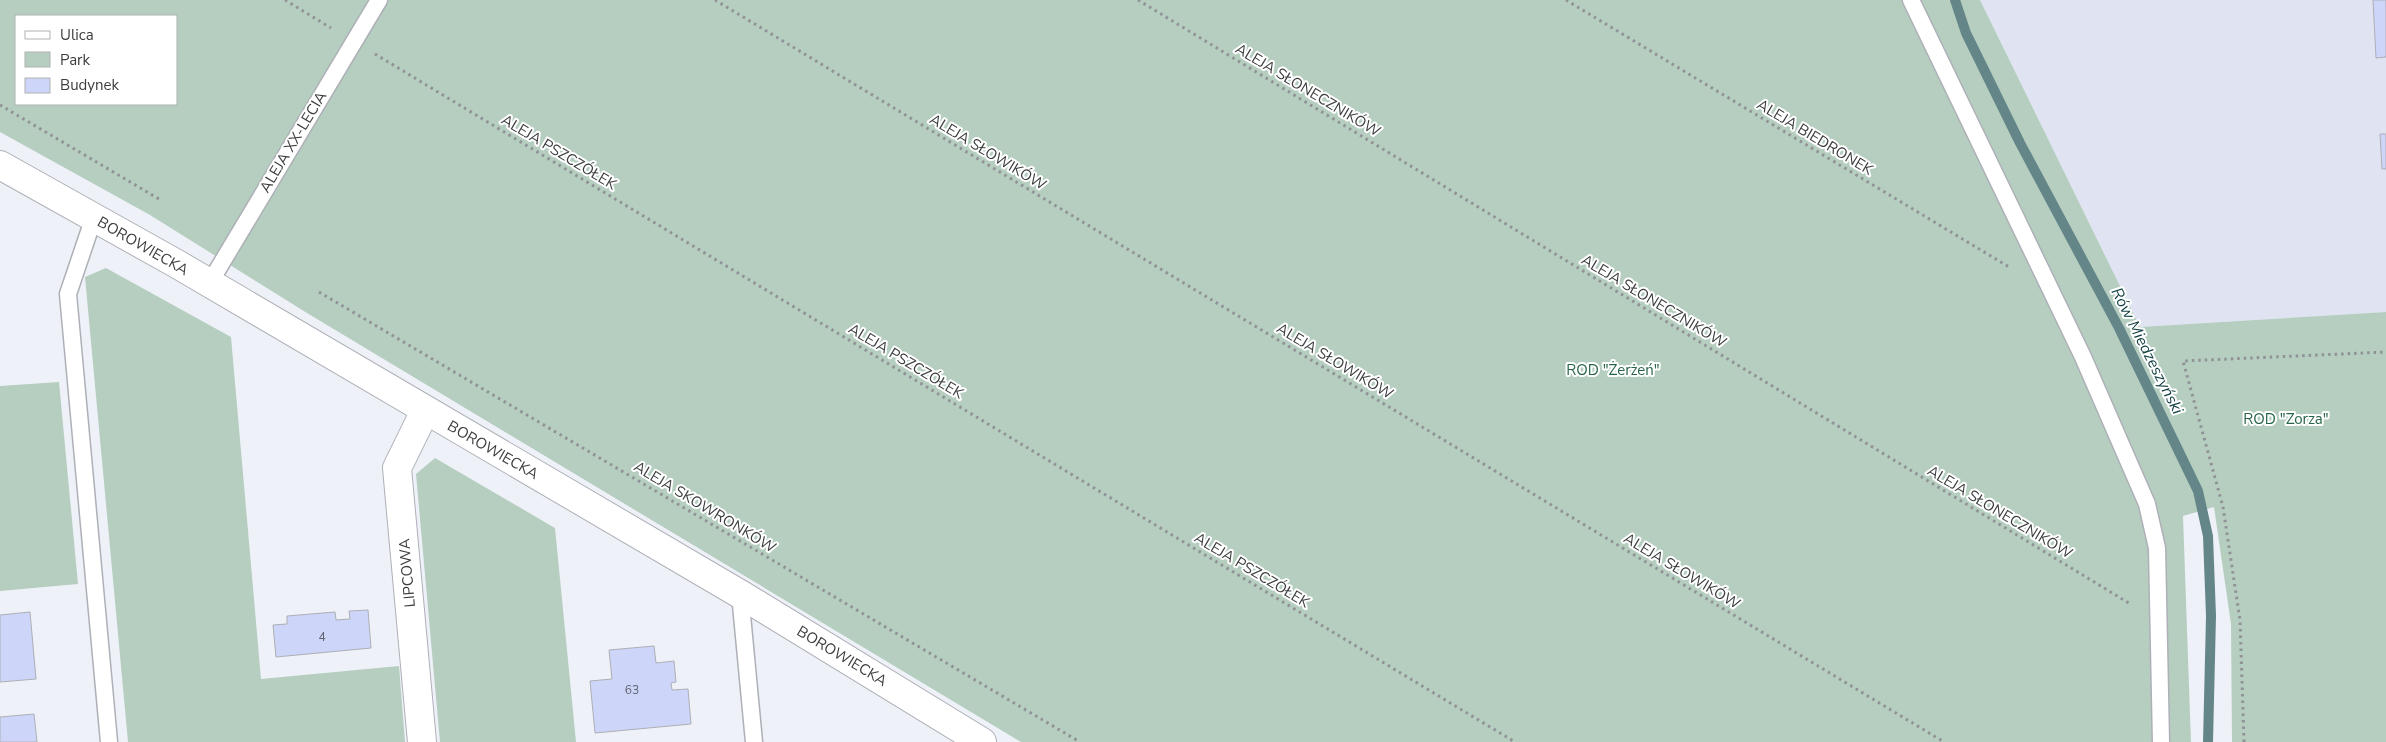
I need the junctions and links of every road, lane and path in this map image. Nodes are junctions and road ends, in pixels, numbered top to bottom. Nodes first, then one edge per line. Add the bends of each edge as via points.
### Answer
1 (285, 0) edge
2 (380, 0) edge
3 (715, 0) edge
4 (1138, 0) edge
5 (1566, 0) edge
6 (1911, 0) edge
7 (355, 42) junction
8 (0, 105) edge
9 (0, 165) edge
10 (159, 199) dead end
11 (94, 218) junction
12 (209, 284) junction
13 (319, 292) dead end
14 (2052, 292) junction
15 (2386, 352) edge
16 (425, 411) junction
17 (740, 594) junction
18 (2158, 621) junction
19 (109, 742) edge
20 (422, 742) edge
21 (754, 742) edge
22 (982, 742) edge
23 (1080, 742) edge
24 (1515, 742) edge
25 (1944, 742) edge
26 (2161, 742) edge
27 (2244, 742) edge

1 - 7 path, ALEJA PSZCZÓŁEK
2 - 7 lane, ALEJA XX-LECIA
3 - 25 path, ALEJA SŁOWIKÓW
4 - 18 path, ALEJA SŁONECZNIKÓW
5 - 14 path, ALEJA BIEDRONEK
6 - 14 lane
7 - 12 lane, ALEJA XX-LECIA
7 - 24 path, ALEJA PSZCZÓŁEK
8 - 10 path
9 - 11 street, BOROWIECKA
11 - 12 street, BOROWIECKA
11 - 19 lane via 68,294
12 - 16 street, BOROWIECKA
13 - 23 path, ALEJA SKOWRONKÓW
14 - 18 lane via 2147,504 2157,548
15 - 27 path via 2184,361 2223,507 2240,620
16 - 17 street, BOROWIECKA
16 - 20 street, LIPCOWA via 397,468
17 - 21 lane
17 - 22 street, BOROWIECKA
18 - 26 lane

